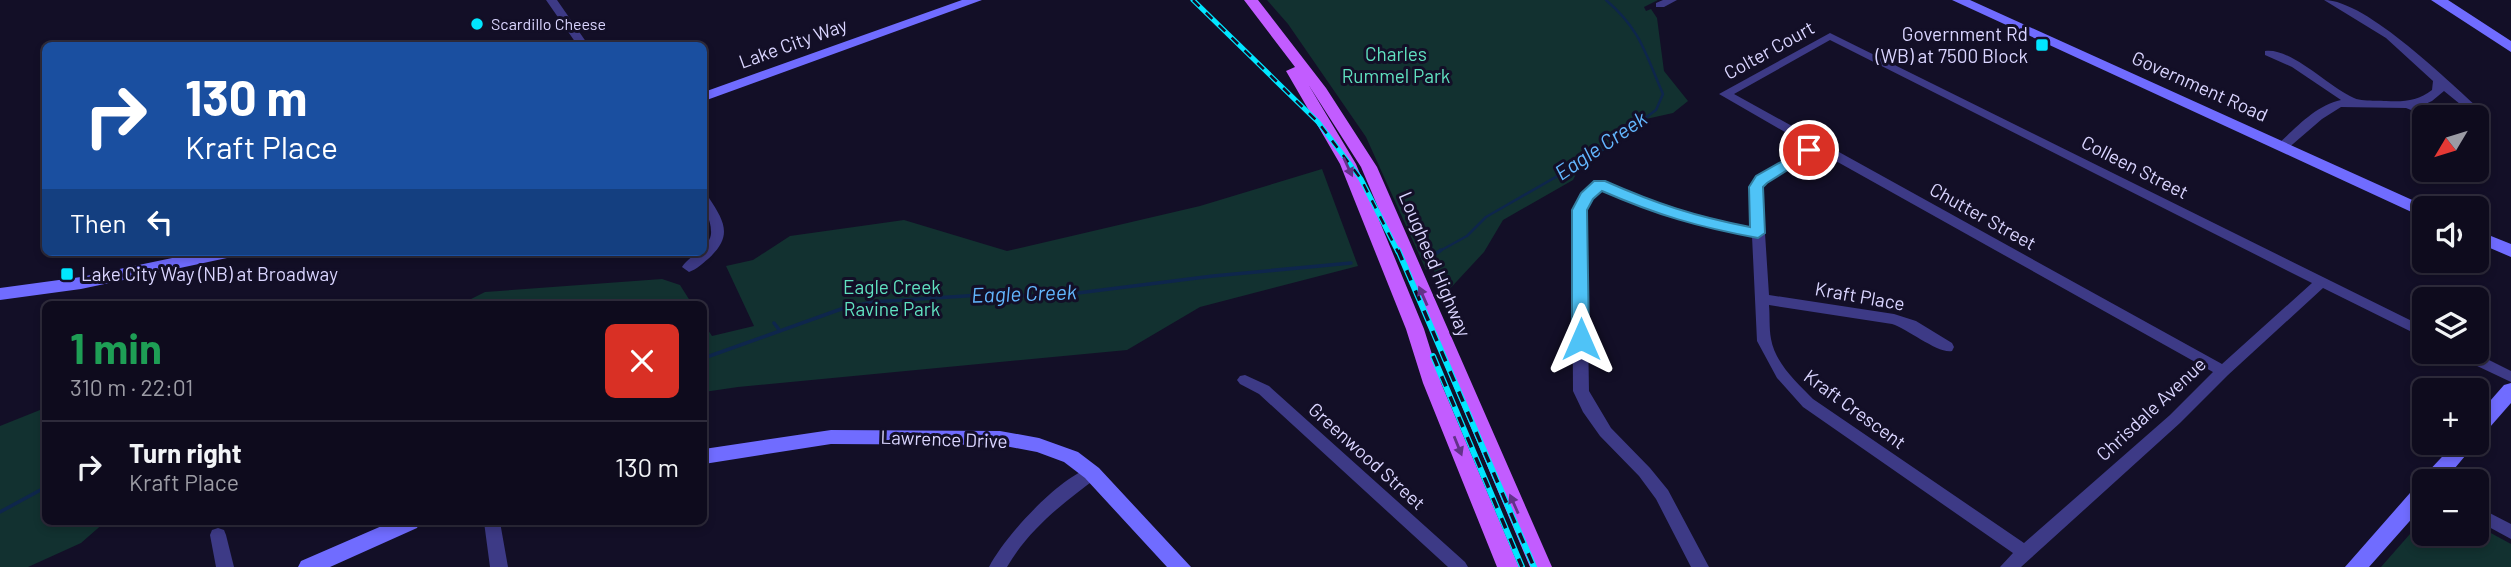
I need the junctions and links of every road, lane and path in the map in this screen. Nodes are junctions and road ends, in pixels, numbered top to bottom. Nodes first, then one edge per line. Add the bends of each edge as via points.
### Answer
1 (551, 0) edge
2 (948, 0) edge
3 (975, 0) edge
4 (1236, 0) edge
5 (1251, 0) edge
6 (1672, 0) edge
7 (1959, 0) edge
8 (2329, 0) edge
9 (2438, 0) edge
10 (1660, 5) dead end
11 (1830, 36) joint
12 (581, 42) edge
13 (2511, 48) edge
14 (2269, 53) dead end
15 (2439, 80) junction
16 (707, 86) edge
17 (1725, 94) joint
18 (707, 96) edge
19 (2355, 104) junction
20 (2407, 105) junction
21 (2467, 105) edge
22 (2412, 107) edge
23 (1817, 146) junction
24 (2282, 147) junction
25 (707, 205) edge
26 (2412, 206) edge
27 (1758, 233) junction
28 (2489, 241) edge
29 (2511, 251) edge
30 (707, 254) edge
31 (208, 256) edge
32 (704, 256) edge
33 (689, 267) dead end
34 (2321, 282) junction
35 (0, 294) edge
36 (1761, 299) junction
37 (2412, 327) edge
38 (1947, 347) dead end
39 (2485, 364) edge
40 (2223, 371) junction
41 (2511, 377) edge
42 (1245, 380) dead end
43 (2511, 390) edge
44 (2489, 415) edge
45 (2455, 455) edge
46 (707, 457) edge
47 (2443, 469) edge
48 (1092, 473) junction
49 (2412, 504) edge
50 (2489, 520) edge
51 (403, 525) edge
52 (492, 525) edge
53 (2511, 532) edge
54 (218, 535) dead end
55 (2024, 552) junction
56 (225, 567) edge
57 (309, 567) edge
58 (499, 567) edge
59 (998, 567) edge
60 (1180, 567) edge
61 (1459, 567) edge
62 (1508, 567) edge
63 (1541, 567) edge
64 (1700, 567) edge
65 (2009, 567) edge
66 (2356, 567) edge

1 - 12 street
2 - 16 street, Lake City Way
3 - 18 street, Lake City Way
4 -> 62 main road via 1299,79 1348,164
63 -> 5 main road, Lougheed Highway via 1369,167 1321,90
6 - 10 street
7 - 24 street, Government Road
8 - 15 street via 2390,36
9 - 13 street
11 - 17 street, Colter Court
11 - 34 street, Colleen Street
14 - 19 street
15 - 20 street via 2438,91 2431,98
15 - 21 street
17 - 23 street, Chutter Street
19 - 20 street
19 - 24 street via 2332,107
20 - 22 street
23 - 27 street, Kraft Crescent via 1761,179 1756,187
23 - 40 street, Chutter Street
24 - 26 street, Government Road
25 - 30 street via 719,227 718,241
27 - 36 street, Kraft Crescent
27 - 64 street via 1658,210 1600,185 1579,210 1581,391 1601,429 1656,485
28 - 29 street
31 - 35 street via 81,283
32 - 33 street
34 - 37 street, Colleen Street
34 - 40 street, Chrisdale Avenue
36 - 38 street, Kraft Place via 1894,319
36 - 55 street, Kraft Crescent via 1764,341 1771,362 1788,384 1808,403
39 - 41 street
40 - 55 street, Chrisdale Avenue
42 - 61 street, Greenwood Street via 1264,390
43 - 44 street
45 - 47 street
46 - 48 street, Lawrence Drive via 831,437 1000,438 1059,451
48 - 59 street via 1034,519
48 - 60 street, Lawrence Drive
49 - 66 street
50 - 53 street
51 - 57 street
52 - 58 street
54 - 56 street
55 - 65 street, Chrisdale Avenue

